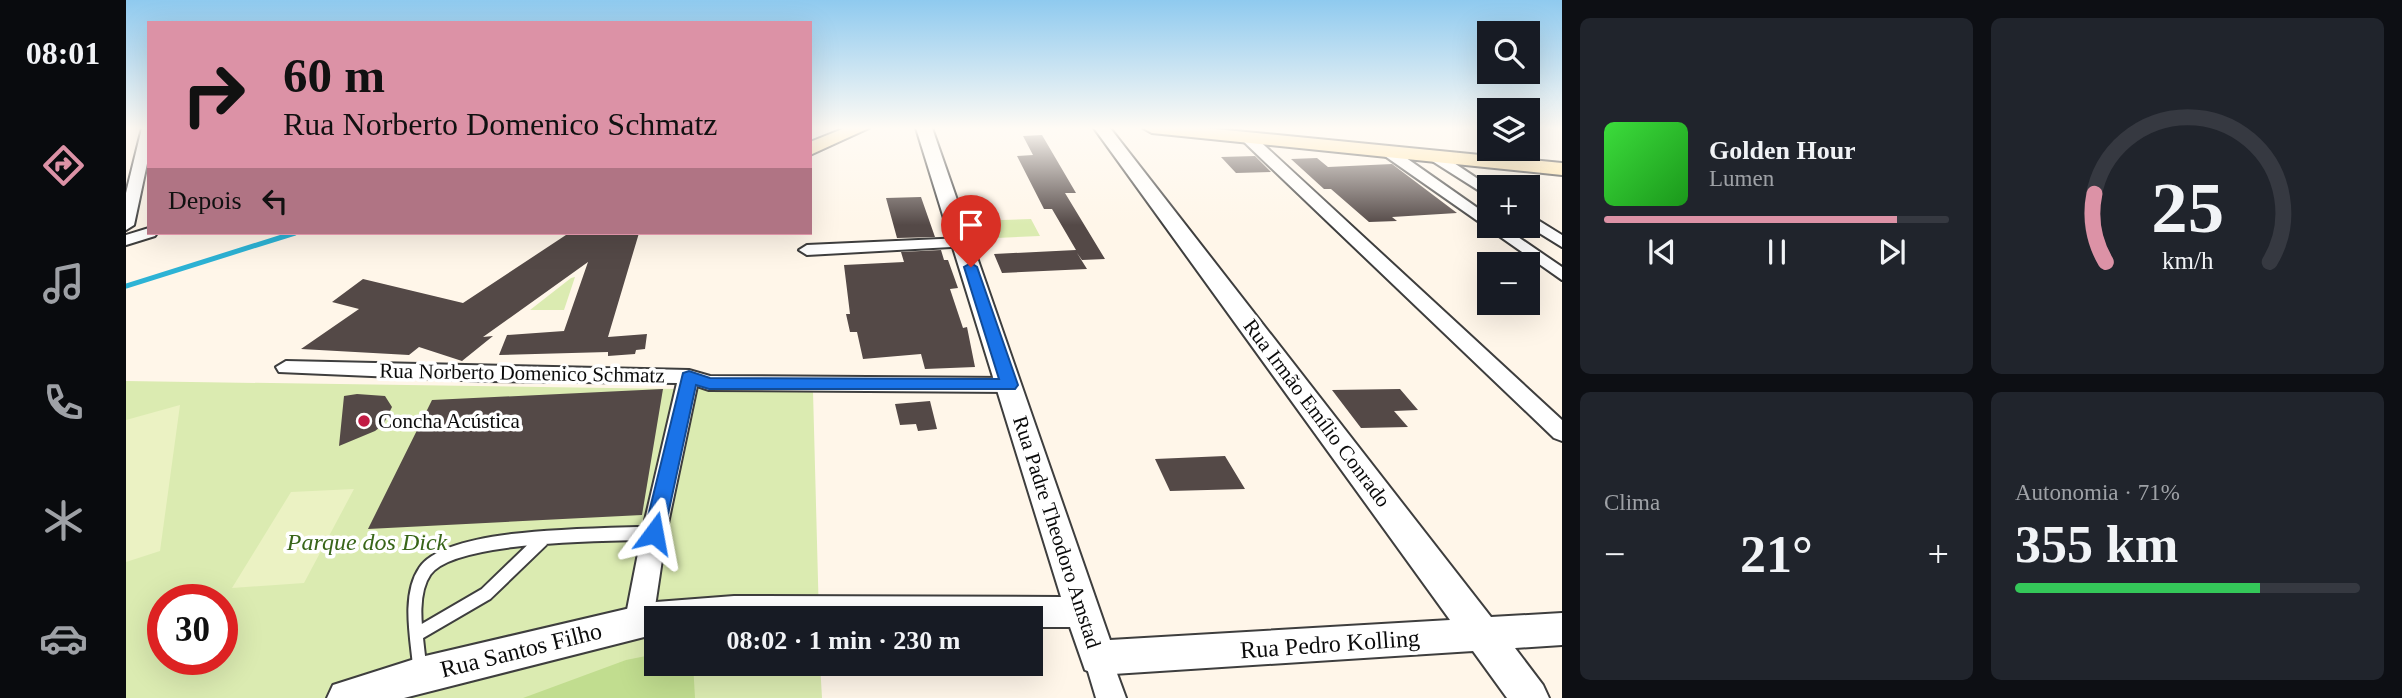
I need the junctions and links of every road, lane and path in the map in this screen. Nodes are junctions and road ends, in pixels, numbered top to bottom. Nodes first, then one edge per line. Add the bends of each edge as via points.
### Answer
1 (141, 161) edge
2 (935, 161) edge
3 (1127, 161) edge
4 (1272, 161) edge
5 (1400, 161) edge
6 (1441, 161) edge
7 (1479, 161) edge
8 (1562, 169) edge
9 (1477, 185) edge
10 (1477, 215) edge
11 (126, 225) edge
12 (1540, 227) edge
13 (147, 234) edge
14 (1509, 238) edge
15 (126, 240) edge
16 (1562, 242) edge
17 (963, 243) junction
18 (807, 250) dead end
19 (1562, 275) edge
20 (286, 367) dead end
21 (689, 377) junction
22 (1009, 385) junction
23 (1562, 433) edge
24 (654, 533) junction
25 (542, 540) junction
26 (653, 606) edge
27 (1043, 612) edge
28 (1082, 612) junction
29 (644, 621) edge
30 (1562, 629) edge
31 (419, 633) junction
32 (1483, 634) junction
33 (1098, 658) junction
34 (421, 675) junction
35 (346, 698) edge
36 (1111, 698) edge
37 (1531, 698) edge

1 - 11 street
2 - 17 street, Rua Padre Theodoro Amstad
3 - 32 street, Rua Irmão Emílio Conrado
4 - 23 street
5 - 10 street
6 - 9 street
7 - 8 main road
12 - 16 street
13 - 15 street
14 - 19 street
17 - 18 street
17 - 22 street, Rua Padre Theodoro Amstad
20 - 21 street, Rua Norberto Domenico Schmatz
21 - 22 street, Rua Norberto Domenico Schmatz via 709,383
21 - 24 street
22 - 28 street, Rua Padre Theodoro Amstad
24 - 25 lane
24 - 26 street
25 - 31 lane via 503,583 470,608
25 - 31 lane via 481,544 447,552 426,568 417,589
27 - 28 street, Rua Santos Filho
28 - 33 street, Rua Padre Theodoro Amstad
29 - 34 street, Rua Santos Filho
30 - 32 street, Rua Pedro Kolling
31 - 34 lane
32 - 33 street, Rua Pedro Kolling
32 - 37 street, Rua Irmão Emílio Conrado
33 - 36 street, Rua Padre Theodoro Amstad
34 - 35 street, Rua Santos Filho

